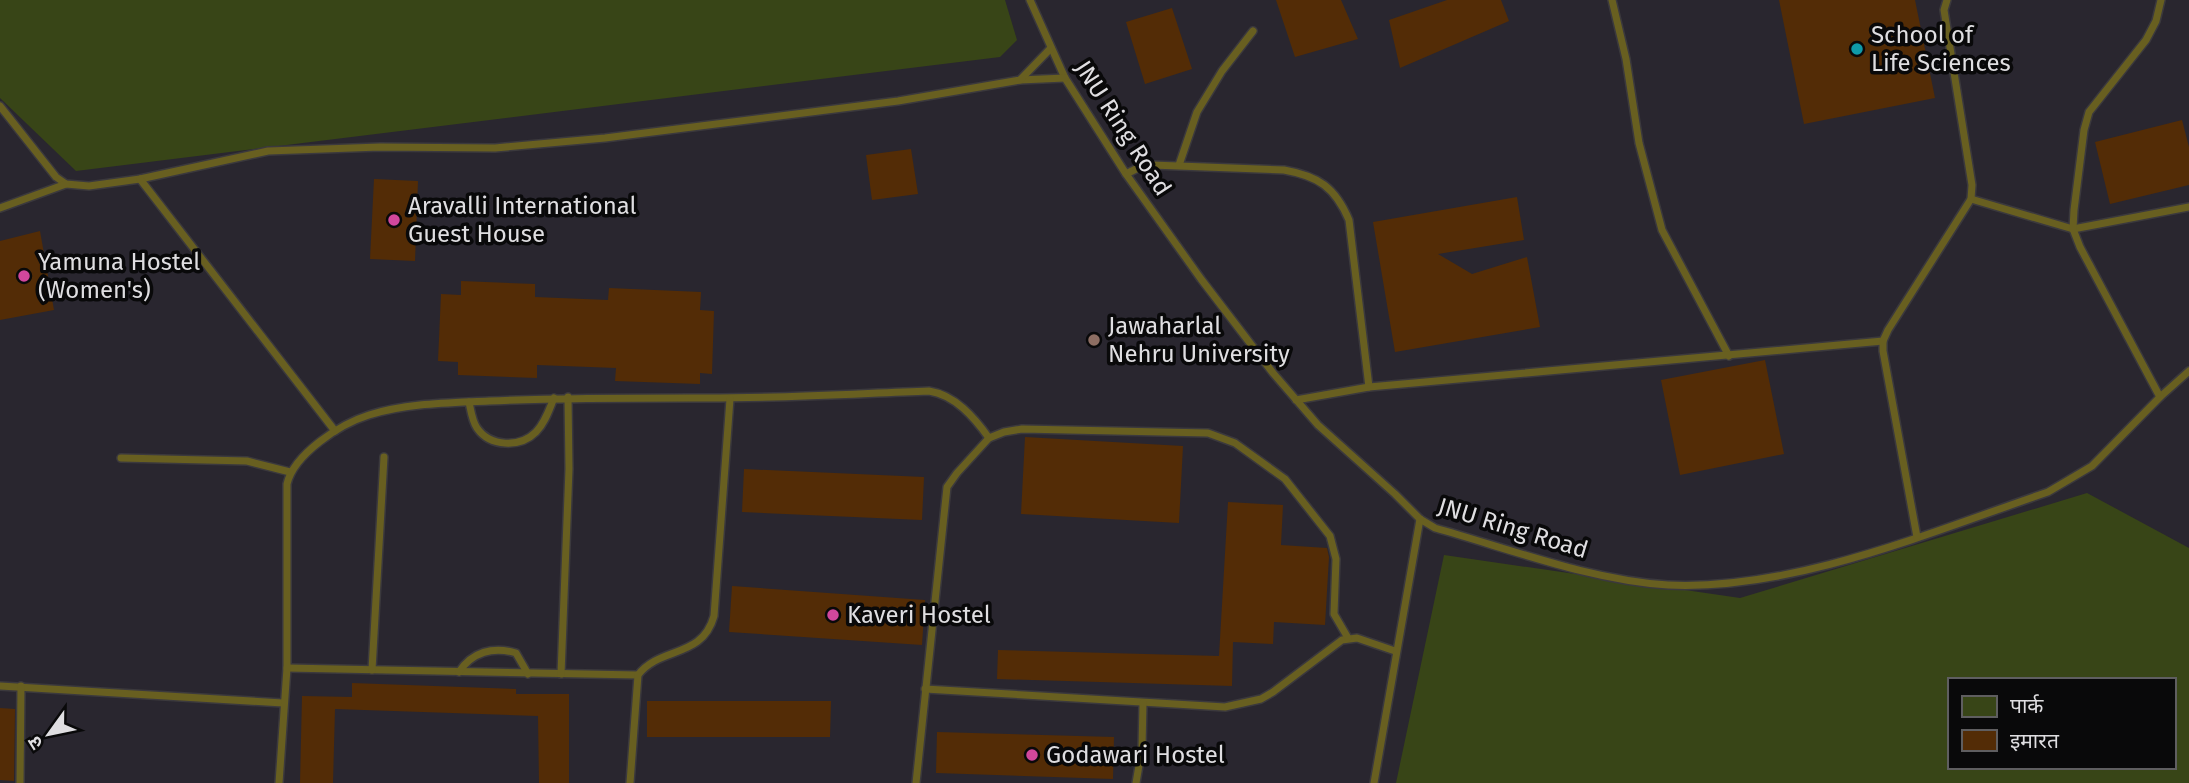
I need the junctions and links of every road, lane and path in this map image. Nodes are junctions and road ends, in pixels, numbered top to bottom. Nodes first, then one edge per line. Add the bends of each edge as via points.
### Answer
1 (1031, 0) edge
2 (1612, 0) edge
3 (1947, 0) edge
4 (2161, 0) edge
5 (1253, 31) dead end
6 (1051, 48) junction
7 (1065, 78) junction
8 (1020, 80) junction
9 (0, 106) edge
10 (1179, 165) junction
11 (1126, 174) junction
12 (140, 179) junction
13 (66, 184) junction
14 (1971, 199) junction
15 (2189, 207) edge
16 (0, 208) edge
17 (2073, 229) junction
18 (1883, 341) junction
19 (1730, 356) junction
20 (2189, 371) edge
21 (1369, 387) junction
22 (568, 397) junction
23 (2160, 397) junction
24 (554, 398) junction
25 (730, 399) junction
26 (1296, 400) junction
27 (469, 402) junction
28 (334, 431) junction
29 (989, 438) junction
30 (384, 457) dead end
31 (121, 458) dead end
32 (290, 472) junction
33 (1420, 519) junction
34 (1917, 537) junction
35 (1348, 638) junction
36 (1395, 651) junction
37 (287, 668) junction
38 (373, 670) junction
39 (459, 672) junction
40 (527, 674) junction
41 (561, 674) junction
42 (638, 675) junction
43 (0, 686) edge
44 (21, 686) junction
45 (925, 689) junction
46 (283, 703) junction
47 (1143, 703) junction
48 (20, 783) edge
49 (279, 783) edge
50 (630, 783) edge
51 (916, 783) edge
52 (1136, 783) edge
53 (1374, 783) edge

1 - 6 lane, JNU Ring Road
2 - 19 lane via 1639,143 1662,230
3 - 14 lane via 1944,10
4 - 17 lane via 2146,40 2089,111
5 - 10 lane via 1196,112
6 - 7 lane, JNU Ring Road
6 - 8 lane
7 - 8 lane
7 - 11 lane, JNU Ring Road
8 - 12 lane via 898,101 605,138 495,148 268,151
9 - 13 lane
10 - 11 lane via 1140,167
10 - 21 lane via 1305,174 1342,202 1349,220
11 - 26 lane, JNU Ring Road
12 - 13 lane via 89,186
12 - 28 lane
13 - 16 lane
14 - 17 lane
14 - 18 lane
15 - 17 lane
17 - 23 lane
18 - 19 lane
18 - 34 lane
19 - 21 lane
20 - 23 lane, JNU Ring Road
21 - 26 lane
22 - 24 lane
22 - 25 lane
22 - 41 lane
23 - 34 lane, JNU Ring Road via 2092,466 2070,481
24 - 27 lane
24 - 27 lane via 534,435 515,443 500,443 482,435
25 - 29 lane via 929,391 962,407
25 - 42 lane via 711,627 690,648
26 - 33 lane, JNU Ring Road via 1327,435
27 - 28 lane via 386,410
28 - 32 lane
29 - 35 lane via 1022,429 1195,432 1235,443 1285,479 1330,536 1336,559 1334,614
29 - 45 lane via 947,487
30 - 38 lane
31 - 32 lane via 247,461
32 - 37 lane
33 - 34 lane, JNU Ring Road via 1435,528 1572,569 1666,584 1741,582 1844,561
33 - 36 lane
35 - 36 lane
35 - 47 lane via 1261,699 1225,707
36 - 53 lane
37 - 38 lane
37 - 46 lane
38 - 39 lane
39 - 40 lane
39 - 40 lane via 476,654 496,650 516,653
40 - 41 lane
41 - 42 lane
42 - 50 lane
43 - 44 lane
44 - 46 lane
44 - 48 lane
45 - 47 lane
45 - 51 lane
46 - 49 lane
47 - 52 lane

